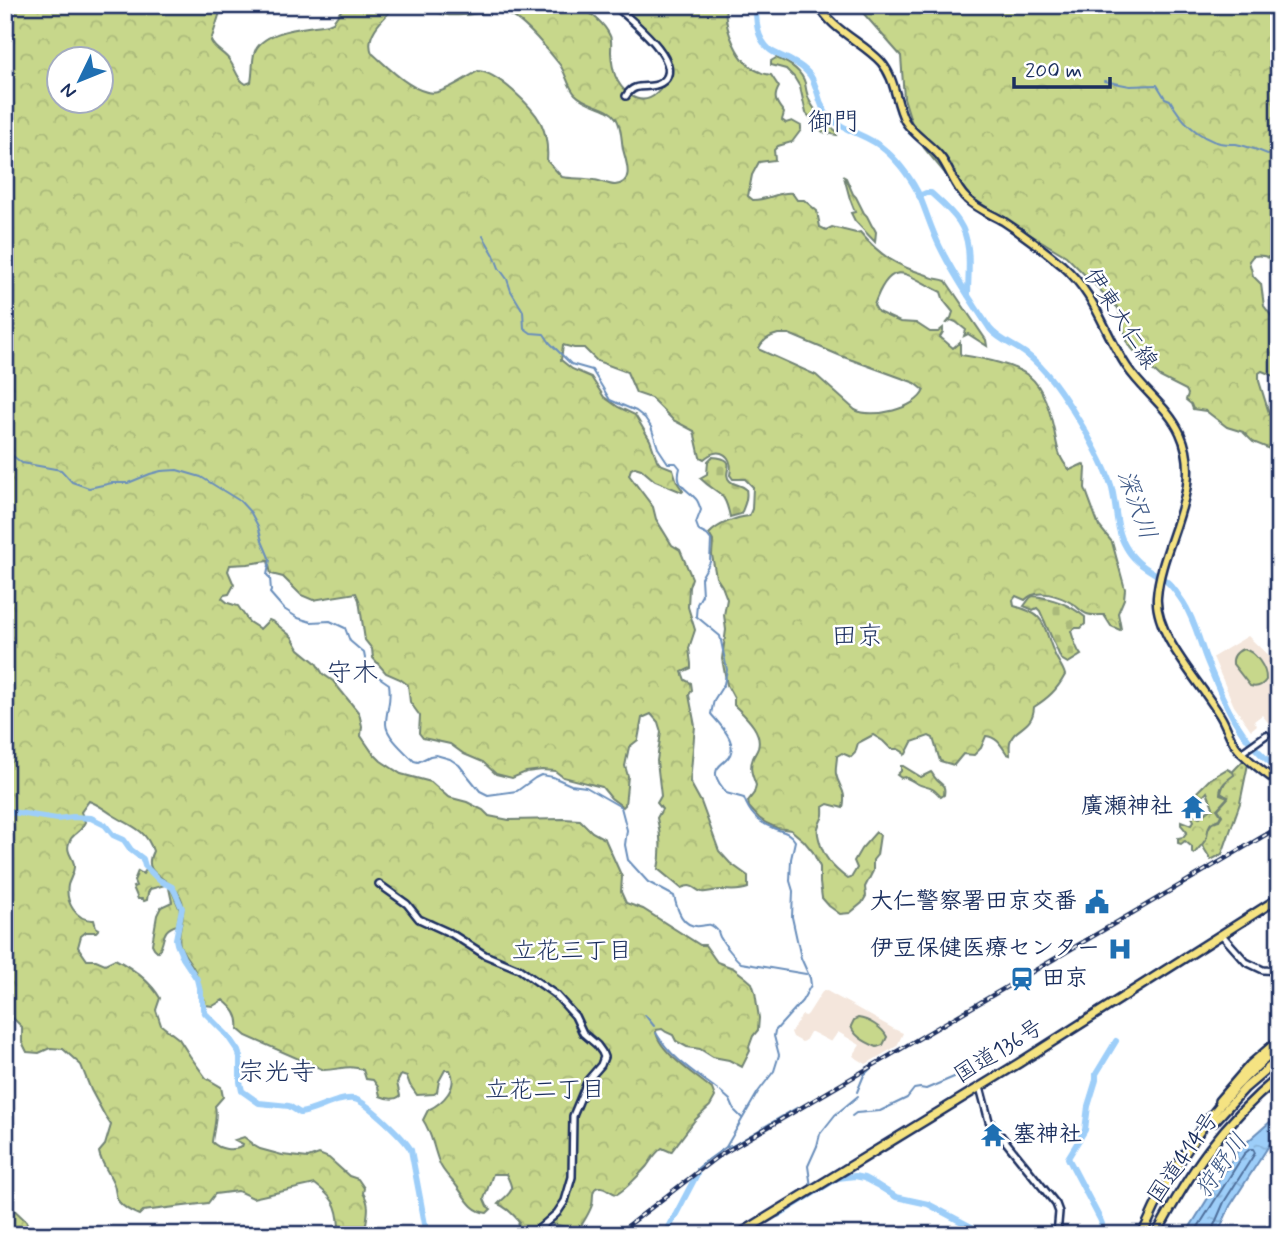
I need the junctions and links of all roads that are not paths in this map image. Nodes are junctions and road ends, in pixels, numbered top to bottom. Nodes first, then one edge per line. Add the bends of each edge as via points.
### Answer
1 (614, 5) edge
2 (819, 5) edge
3 (626, 96) dead end
4 (1266, 734) dead end
5 (1241, 753) junction
6 (1279, 783) edge
7 (379, 884) dead end
8 (1279, 898) edge
9 (1222, 934) junction
10 (1279, 971) edge
11 (1279, 1040) edge
12 (1279, 1048) edge
13 (1279, 1059) edge
14 (1279, 1077) edge
15 (980, 1087) junction
16 (1197, 1138) junction
17 (1183, 1161) junction
18 (1176, 1170) junction
19 (532, 1235) edge
20 (738, 1235) edge
21 (1057, 1235) edge
22 (1143, 1235) edge
23 (1156, 1235) edge

1 - 3 street via 657,46 668,68 663,82 635,87
2 - 5 main road, 伊東大仁線 via 883,65 906,122 942,159 964,196 1055,259 1085,289 1129,369 1175,424 1187,453 1188,478 1157,601 1163,628
4 - 5 street
5 - 6 main road, 伊東大仁線
7 - 19 street via 419,919 519,969 556,995 602,1052 601,1065 586,1084 573,1116 572,1181 565,1201
8 - 9 highway, 国道136号
9 - 10 street via 1246,962
9 - 15 highway, 国道136号
11 - 16 highway via 1225,1093
12 - 16 highway via 1246,1077
13 - 17 highway via 1237,1095
14 - 23 highway, 国道414号 via 1220,1134
15 - 20 highway, 国道136号
15 - 21 street via 990,1122 1056,1204
16 - 17 highway
16 - 18 highway
17 - 18 highway
18 - 22 highway

